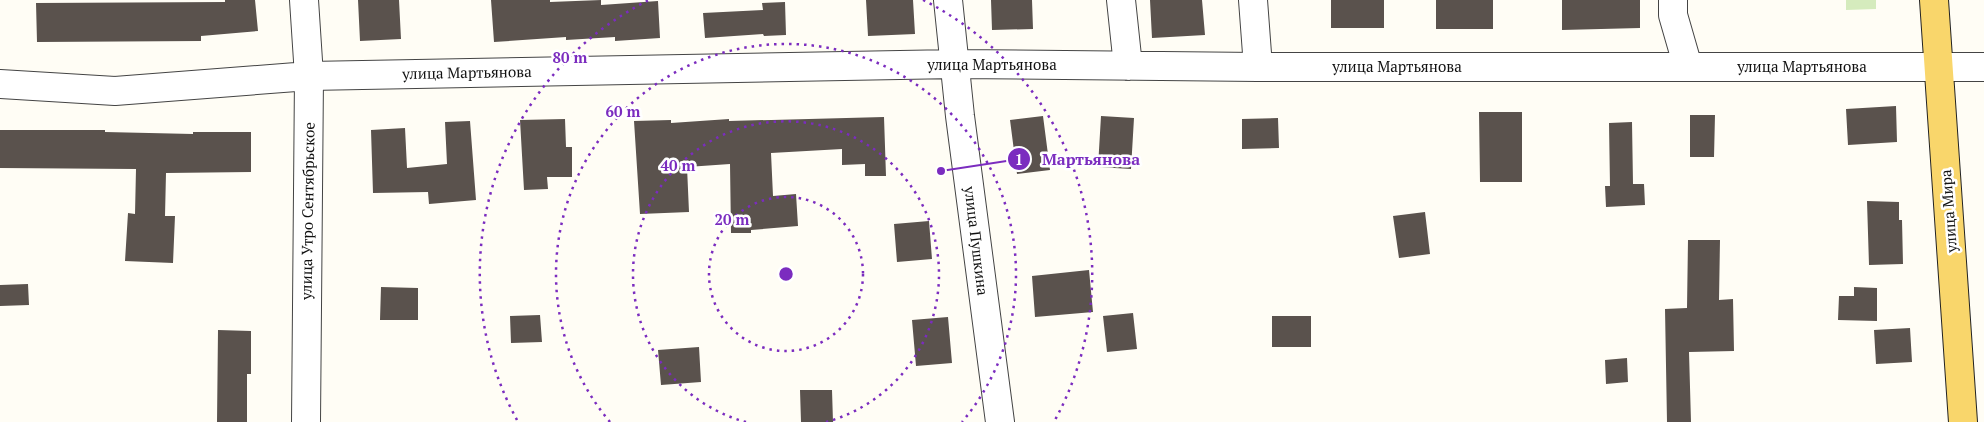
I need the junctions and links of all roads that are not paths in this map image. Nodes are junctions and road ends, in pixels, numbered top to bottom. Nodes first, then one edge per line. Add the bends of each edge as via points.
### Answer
1 (304, 0) edge
2 (948, 0) edge
3 (1121, 0) edge
4 (1253, 0) edge
5 (1673, 0) edge
6 (1934, 0) edge
7 (955, 64) junction
8 (1128, 66) junction
9 (1258, 67) junction
10 (1688, 67) junction
11 (1984, 67) edge
12 (1940, 68) junction
13 (309, 76) junction
14 (0, 84) edge
15 (306, 422) edge
16 (1000, 422) edge
17 (1963, 422) edge

1 - 13 street, улица Утро Сентябрьское
2 - 7 street, улица Пушкина
3 - 8 street
4 - 9 street
5 - 10 street via 1673,15
6 - 12 main road, улица Мира
7 - 8 street, улица Мартьянова
7 - 13 street, улица Мартьянова
7 - 16 street, улица Пушкина
8 - 9 street, улица Мартьянова
9 - 10 street, улица Мартьянова
10 - 12 street, улица Мартьянова
11 - 12 street, улица Мартьянова
12 - 17 main road, улица Мира
13 - 14 street, улица Мартьянова via 115,91
13 - 15 street, улица Утро Сентябрьское

